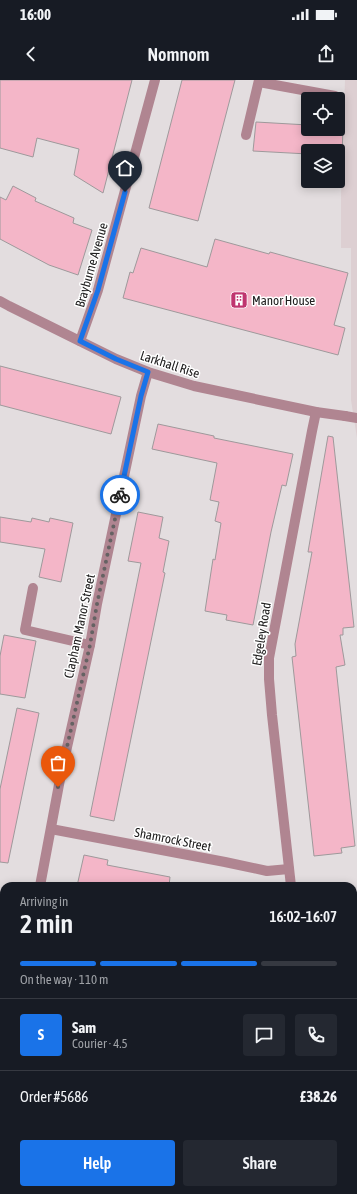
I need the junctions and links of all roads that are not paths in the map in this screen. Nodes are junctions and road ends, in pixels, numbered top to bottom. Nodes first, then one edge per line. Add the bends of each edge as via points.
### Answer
1 (155, 80) edge
2 (259, 81) edge
3 (315, 92) edge
4 (246, 135) dead end
5 (0, 301) edge
6 (80, 341) junction
7 (148, 372) junction
8 (316, 412) junction
9 (357, 418) edge
10 (34, 588) dead end
11 (90, 645) junction
12 (51, 829) junction
13 (289, 869) junction
14 (41, 882) edge
15 (291, 882) edge

1 - 6 street, Brayburne Avenue via 98,290
2 - 3 street
2 - 4 street
5 - 6 street, Larkhall Rise
6 - 7 street, Larkhall Rise
7 - 8 street, Larkhall Rise via 194,386
7 - 11 street, Clapham Manor Street
8 - 9 street, Larkhall Rise
8 - 13 street, Edgeley Road via 269,658
10 - 11 street via 25,630
11 - 12 street, Clapham Manor Street
12 - 13 street, Shamrock Street via 267,871
12 - 14 street, Clapham Manor Street
13 - 15 street, Edgeley Road

